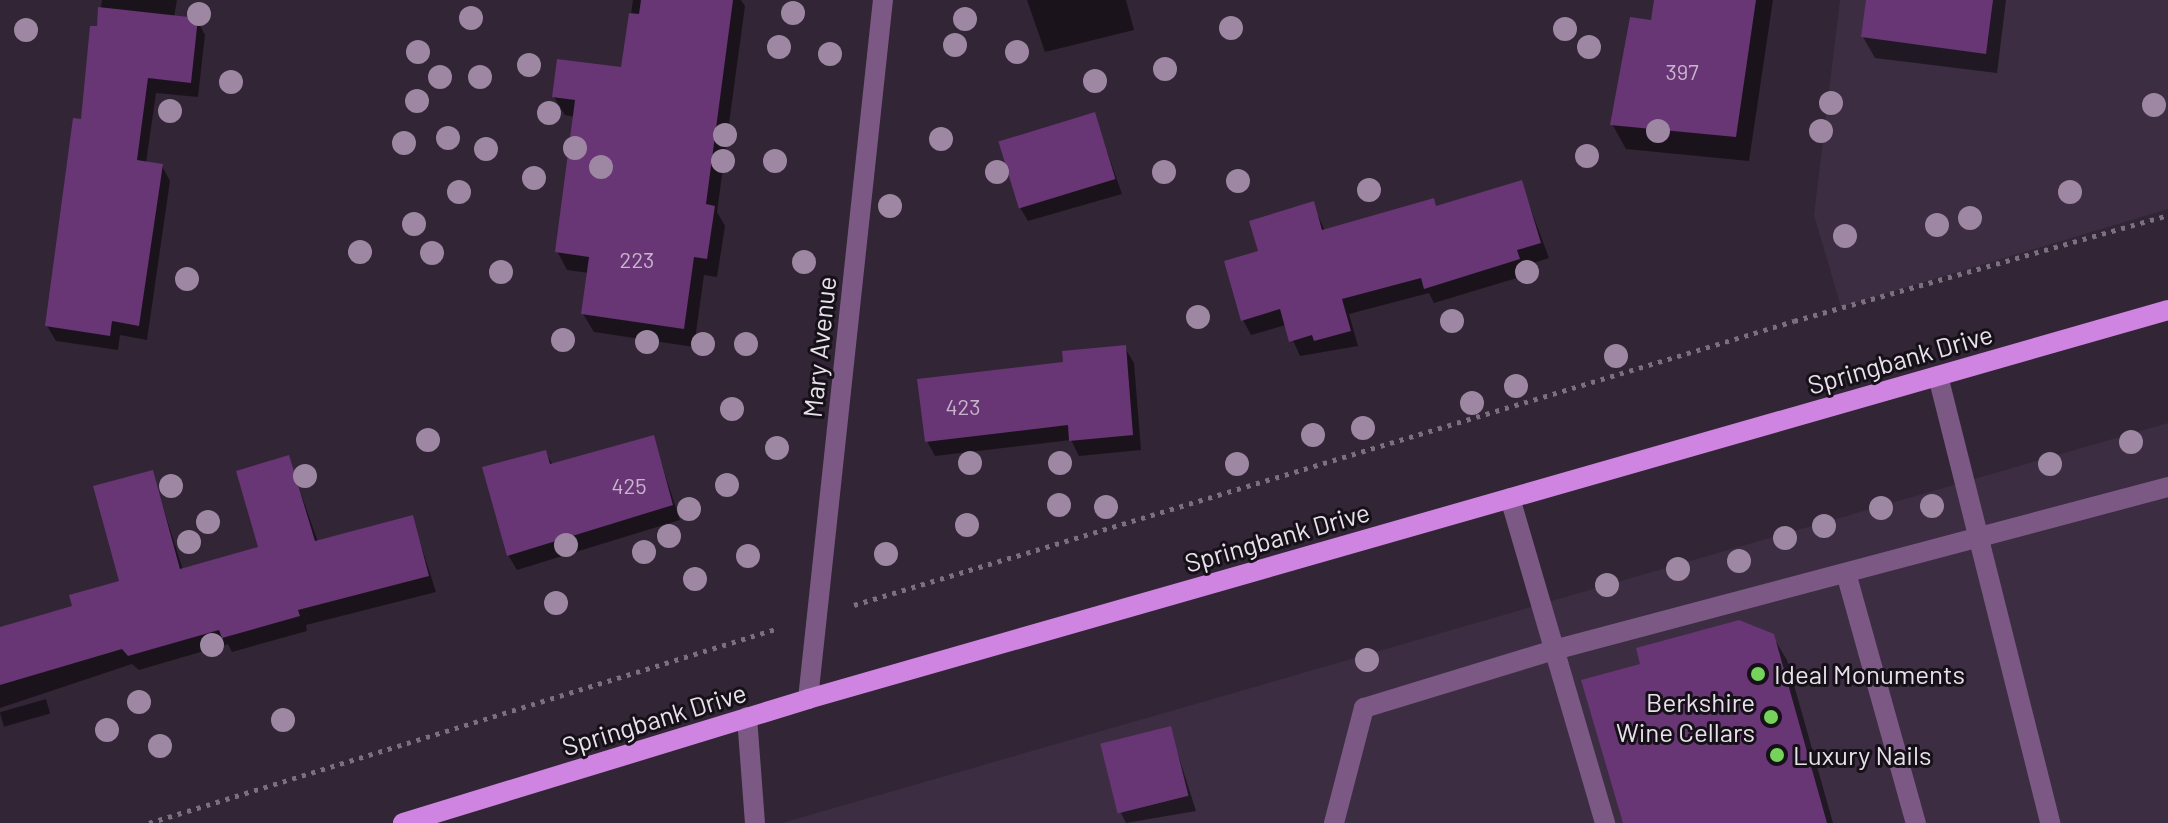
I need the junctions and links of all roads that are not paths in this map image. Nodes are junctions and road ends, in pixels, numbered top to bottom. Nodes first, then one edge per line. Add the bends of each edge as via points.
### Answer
1 (883, 0) edge
2 (2168, 310) edge
3 (1938, 376) junction
4 (2168, 487) edge
5 (1510, 498) junction
6 (1979, 536) junction
7 (1846, 573) junction
8 (1554, 650) junction
9 (808, 699) junction
10 (747, 717) junction
11 (403, 823) edge
12 (755, 823) edge
13 (1334, 823) edge
14 (1605, 823) edge
15 (1916, 823) edge
16 (2050, 823) edge

1 - 9 street, Mary Avenue
2 - 3 main road, Springbank Drive
3 - 5 main road, Springbank Drive
3 - 6 street
4 - 6 street
5 - 8 street
5 - 9 main road, Springbank Drive
6 - 7 street
6 - 16 street
7 - 8 street
7 - 15 street
8 - 13 street via 1364,708
8 - 14 street
9 - 10 main road, Springbank Drive
10 - 11 main road, Springbank Drive
10 - 12 street

